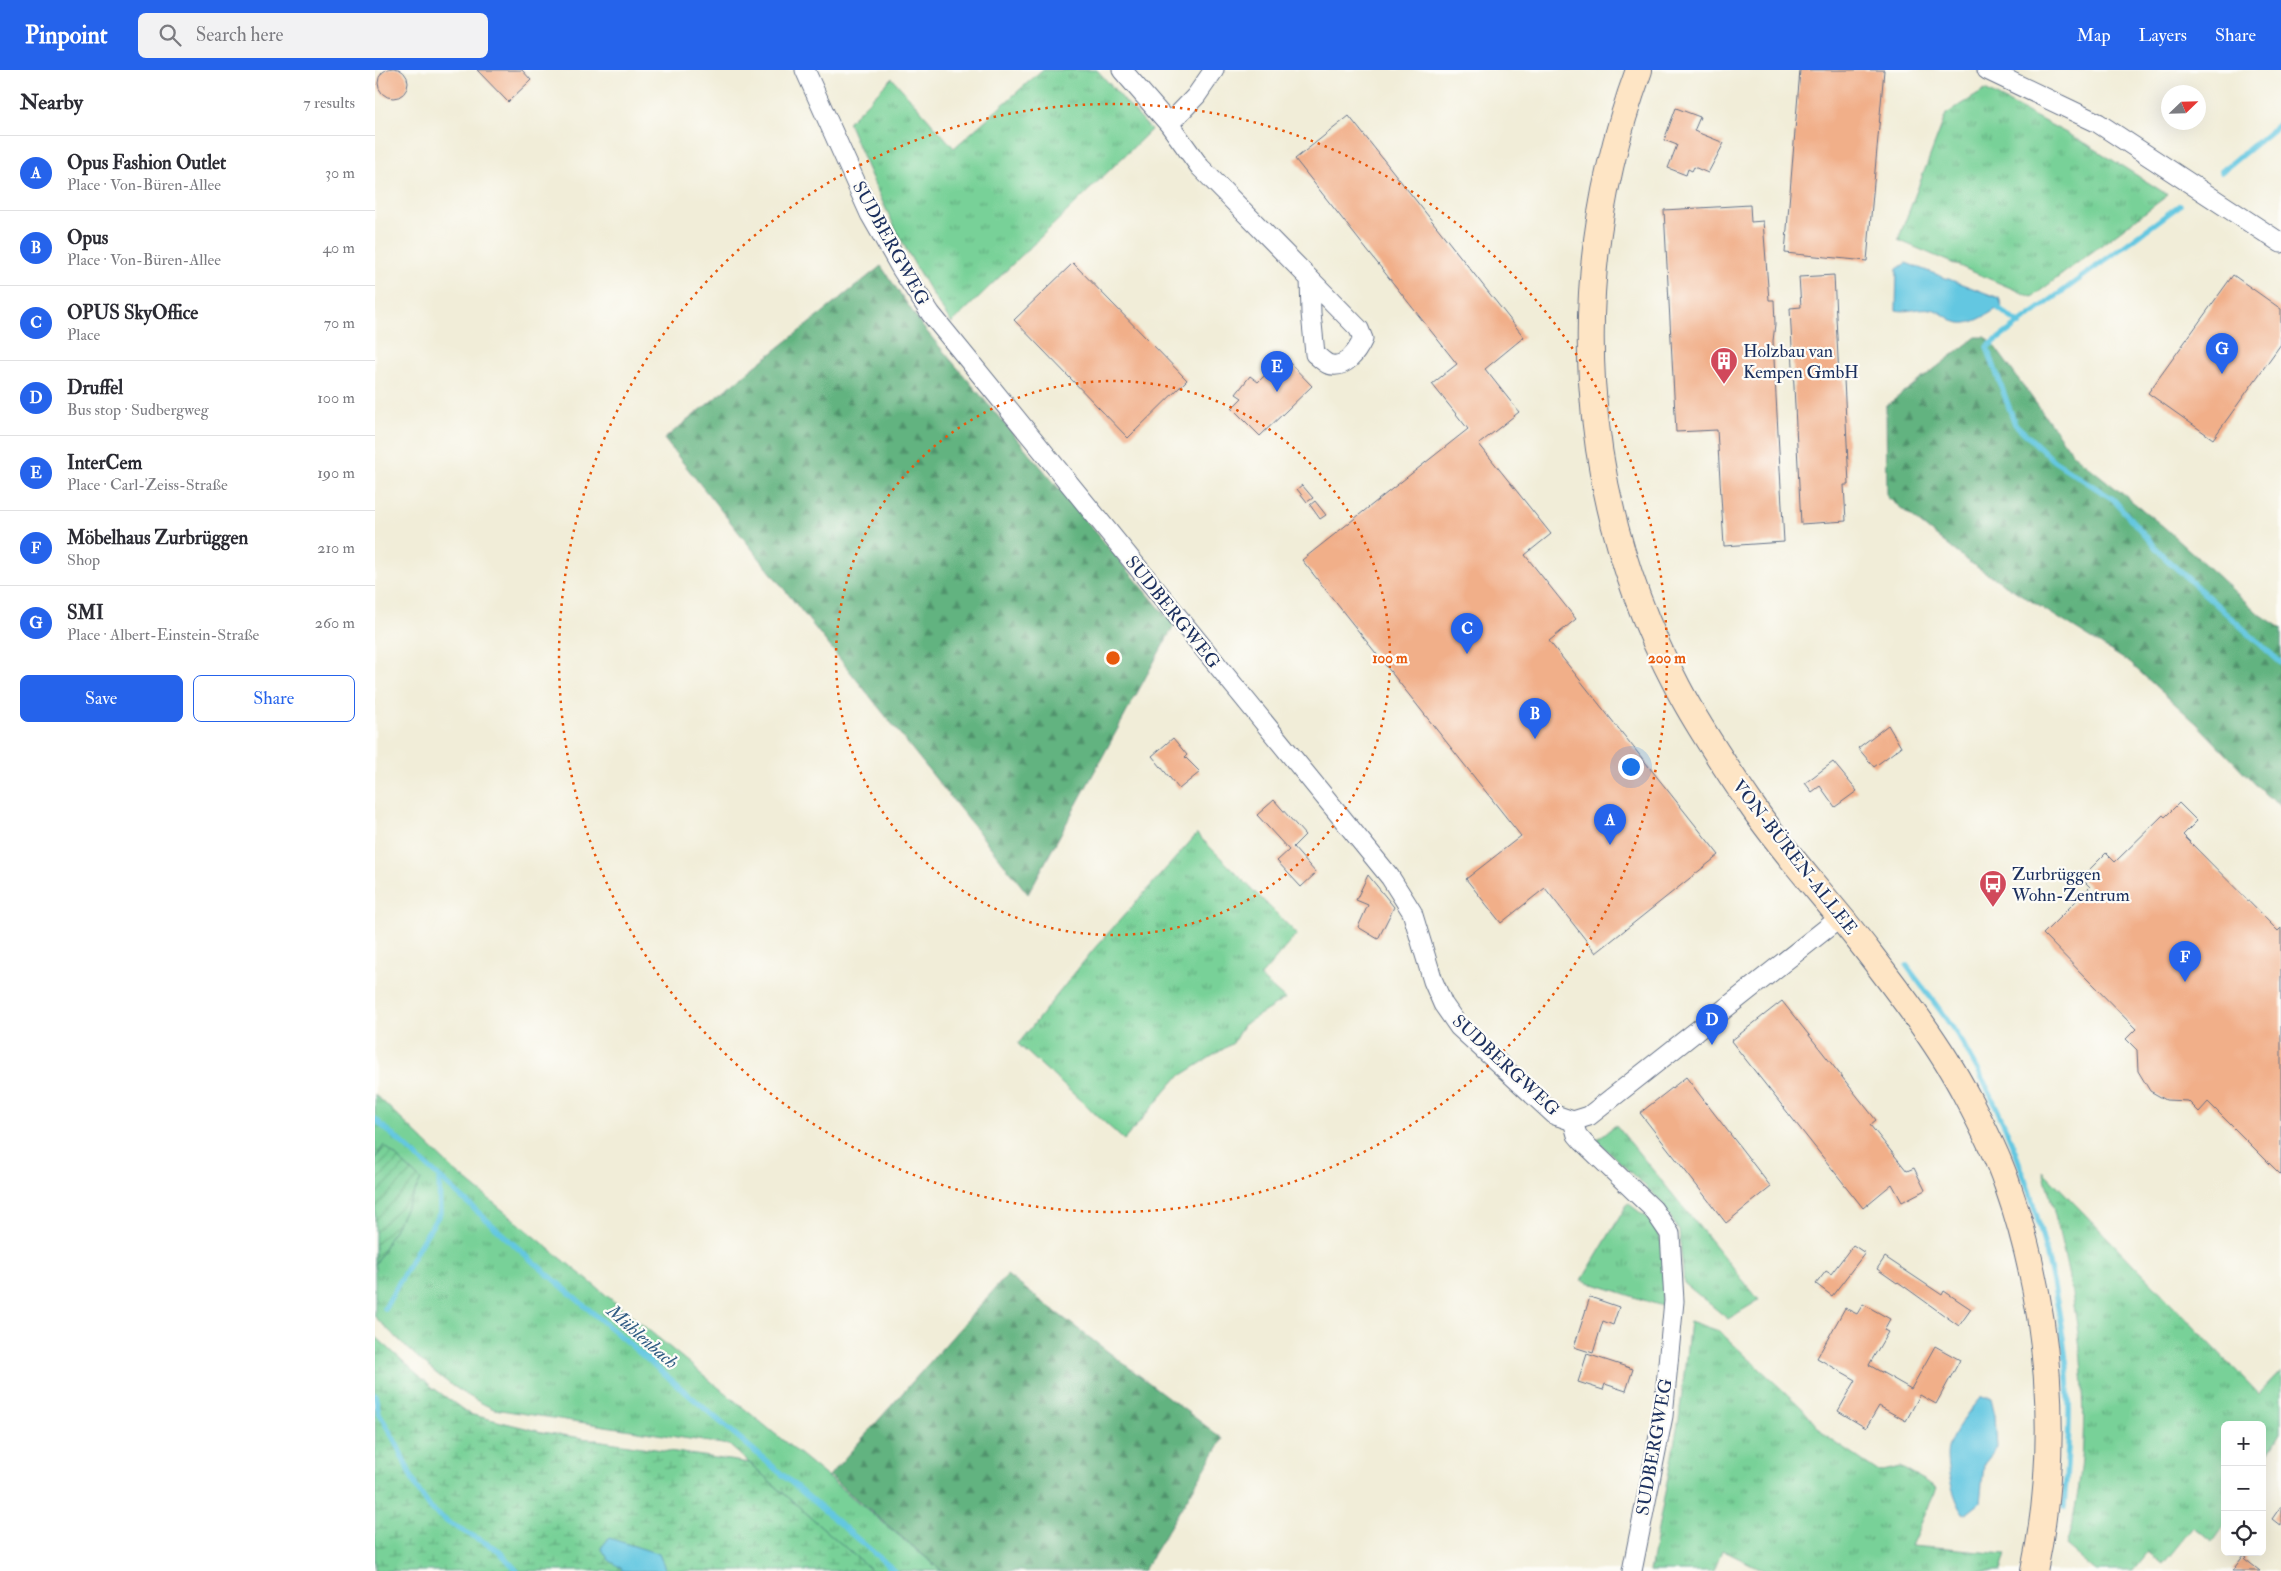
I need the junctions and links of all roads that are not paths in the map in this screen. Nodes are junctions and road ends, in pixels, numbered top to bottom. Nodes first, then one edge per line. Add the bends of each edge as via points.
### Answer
1 (805, 70) edge
2 (1122, 70) edge
3 (1214, 70) edge
4 (1639, 70) edge
5 (1987, 70) edge
6 (1169, 124) junction
7 (2281, 243) edge
8 (1310, 279) dead end
9 (1841, 917) junction
10 (1573, 1121) junction
11 (1632, 1571) edge
12 (2035, 1571) edge

1 - 10 street, SUDBERGWEG via 870,214 931,314 1390,876 1412,912 1443,1004 1459,1026 1555,1115
2 - 6 street
3 - 6 street via 1196,96
4 - 9 street, VON-BÜREN-ALLEE via 1609,169 1592,285 1595,431 1614,528 1640,608 1678,688 1753,808
5 - 7 street via 2098,123
6 - 8 street via 1200,167
9 - 10 street, SUDBERGWEG via 1589,1116
9 - 12 street, VON-BÜREN-ALLEE via 1921,1024 1965,1092 2007,1182 2035,1284 2048,1392 2040,1544
10 - 11 street, SUDBERGWEG via 1583,1142 1653,1209 1670,1234 1674,1302 1663,1416

